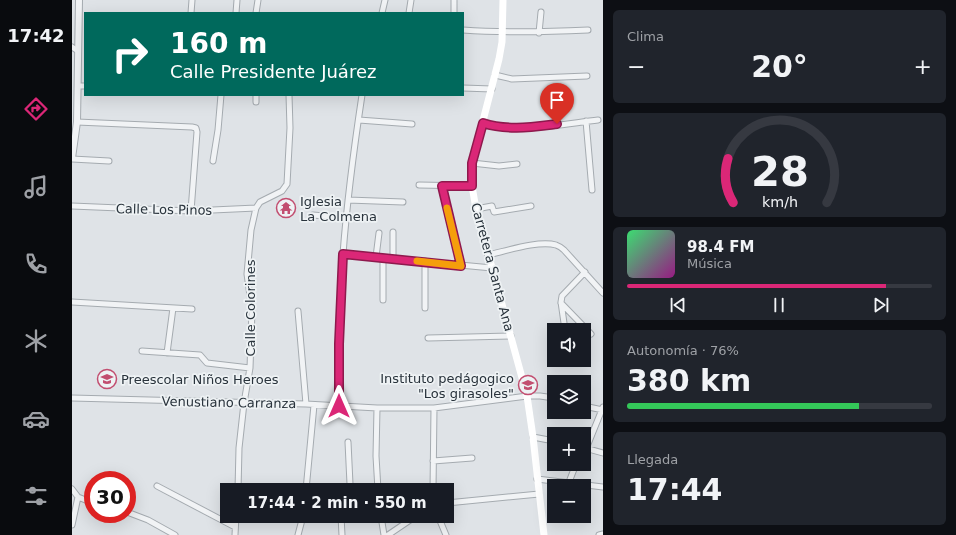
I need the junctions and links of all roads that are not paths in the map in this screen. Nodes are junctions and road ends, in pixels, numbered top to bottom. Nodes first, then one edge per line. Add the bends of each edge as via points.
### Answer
1 (79, 0) edge
2 (192, 0) edge
3 (237, 0) edge
4 (258, 0) edge
5 (385, 0) edge
6 (411, 0) edge
7 (454, 0) edge
8 (503, 0) edge
9 (191, 12) edge
10 (236, 12) edge
11 (256, 12) edge
12 (382, 12) edge
13 (410, 12) edge
14 (454, 12) edge
15 (541, 12) dead end
16 (82, 13) edge
17 (464, 30) edge
18 (588, 30) dead end
19 (502, 33) junction
20 (539, 33) junction
21 (75, 49) edge
22 (495, 75) junction
23 (587, 76) dead end
24 (82, 86) edge
25 (464, 88) edge
26 (492, 89) junction
27 (221, 96) edge
28 (256, 96) edge
29 (289, 96) edge
30 (362, 96) edge
31 (256, 102) dead end
32 (359, 120) junction
33 (598, 120) dead end
34 (586, 121) junction
35 (77, 122) junction
36 (483, 123) junction
37 (412, 124) dead end
38 (72, 159) edge
39 (213, 161) dead end
40 (109, 162) dead end
41 (472, 163) junction
42 (517, 164) dead end
43 (419, 185) dead end
44 (442, 186) junction
45 (472, 186) junction
46 (592, 190) dead end
47 (348, 200) junction
48 (403, 202) dead end
49 (72, 206) edge
50 (531, 206) dead end
51 (256, 208) junction
52 (476, 209) junction
53 (191, 211) junction
54 (313, 215) dead end
55 (347, 218) junction
56 (393, 232) dead end
57 (379, 233) dead end
58 (343, 254) junction
59 (488, 255) junction
60 (376, 257) junction
61 (383, 258) junction
62 (393, 260) junction
63 (425, 261) junction
64 (461, 266) junction
65 (492, 268) junction
66 (585, 272) junction
67 (603, 293) edge
68 (383, 300) dead end
69 (72, 302) edge
70 (561, 302) junction
71 (173, 308) junction
72 (425, 308) dead end
73 (192, 309) dead end
74 (298, 311) dead end
75 (564, 323) edge
76 (581, 323) edge
77 (511, 336) junction
78 (428, 338) dead end
79 (142, 351) dead end
80 (167, 353) junction
81 (250, 368) junction
82 (527, 396) junction
83 (547, 397) edge
84 (72, 398) edge
85 (244, 403) junction
86 (306, 404) junction
87 (314, 405) junction
88 (339, 406) junction
89 (591, 407) edge
90 (377, 408) junction
91 (434, 408) junction
92 (603, 409) edge
93 (591, 435) edge
94 (533, 437) junction
95 (547, 440) edge
96 (348, 442) dead end
97 (591, 450) edge
98 (603, 453) edge
99 (472, 458) dead end
100 (432, 461) junction
101 (537, 479) junction
102 (547, 480) edge
103 (238, 483) edge
104 (307, 483) edge
105 (350, 483) edge
106 (378, 483) edge
107 (433, 483) edge
108 (591, 485) edge
109 (157, 486) dead end
110 (603, 487) edge
111 (72, 489) edge
112 (539, 494) junction
113 (78, 498) junction
114 (84, 500) edge
115 (454, 502) edge
116 (136, 515) edge
117 (235, 523) edge
118 (301, 523) edge
119 (341, 523) edge
120 (382, 523) edge
121 (406, 523) edge
122 (441, 523) edge
123 (72, 525) edge
124 (235, 527) junction
125 (603, 534) edge
126 (175, 535) edge
127 (235, 535) edge
128 (298, 535) edge
129 (342, 535) edge
130 (384, 535) edge
131 (388, 535) edge
132 (446, 535) edge
133 (544, 535) edge
134 (599, 535) edge

1 - 16 street
2 - 9 street
3 - 10 street
4 - 11 street
5 - 12 street
6 - 13 street
7 - 14 street
8 - 19 main road, Carretera Santa Ana
15 - 20 street
16 - 21 street
17 - 19 street
18 - 20 street
19 - 20 street
19 - 22 main road, Carretera Santa Ana
21 - 24 street
22 - 23 street via 512,79
22 - 26 main road, Carretera Santa Ana
24 - 35 street
25 - 26 street
26 - 36 main road, Carretera Santa Ana
27 - 39 street
28 - 31 street
29 - 51 street via 287,184 282,191 260,202
30 - 32 street
32 - 37 street
32 - 47 street
33 - 34 street
34 - 36 street via 528,128 502,128
34 - 46 street
35 - 38 street
35 - 53 street via 196,128
36 - 41 main road, Carretera Santa Ana
38 - 40 street
41 - 42 street via 499,166
41 - 45 main road, Carretera Santa Ana
43 - 44 street
44 - 45 street
44 - 64 street
45 - 52 main road, Carretera Santa Ana
47 - 48 street
47 - 55 street
49 - 53 street, Calle Los Pinos
50 - 52 street via 494,212 492,206
51 - 53 street, Calle Los Pinos
51 - 81 street, Calle Colorines via 247,274 252,310
52 - 59 main road, Carretera Santa Ana
54 - 55 street
55 - 58 street
56 - 62 street
57 - 60 street
58 - 60 street
58 - 88 street
59 - 65 main road, Carretera Santa Ana
59 - 66 street via 530,245 556,245
60 - 61 street
61 - 62 street
61 - 68 street
62 - 63 street
63 - 64 street
63 - 72 street
64 - 65 street
65 - 77 main road, Carretera Santa Ana
66 - 67 street
66 - 70 street via 562,296
69 - 71 street
70 - 75 street
70 - 76 street
71 - 73 street
71 - 80 street
74 - 86 street
77 - 78 street
77 - 82 main road, Carretera Santa Ana
79 - 80 street
80 - 81 street via 200,355 207,363
81 - 85 street, Calle Colorines
82 - 83 street, Venustiano Carranza
82 - 91 street, Venustiano Carranza
82 - 94 main road, Carretera Santa Ana
84 - 85 street, Venustiano Carranza
85 - 86 street, Venustiano Carranza
85 - 103 street, Calle Colorines
86 - 87 street, Venustiano Carranza
87 - 88 street, Venustiano Carranza
87 - 104 street
88 - 90 street, Venustiano Carranza
89 - 92 street
90 - 91 street, Venustiano Carranza
90 - 106 street
91 - 100 street
92 - 93 street
94 - 95 street
94 - 101 main road, Carretera Santa Ana
96 - 105 street
97 - 98 street
99 - 100 street
100 - 107 street
101 - 102 street
101 - 112 main road, Carretera Santa Ana
108 - 110 street
109 - 124 street
111 - 113 street
112 - 115 street
112 - 133 main road, Carretera Santa Ana
113 - 114 street
113 - 123 street
116 - 126 street
117 - 124 street
118 - 128 street
119 - 129 street
120 - 130 street
121 - 131 street
122 - 132 street
124 - 127 street
125 - 134 street

